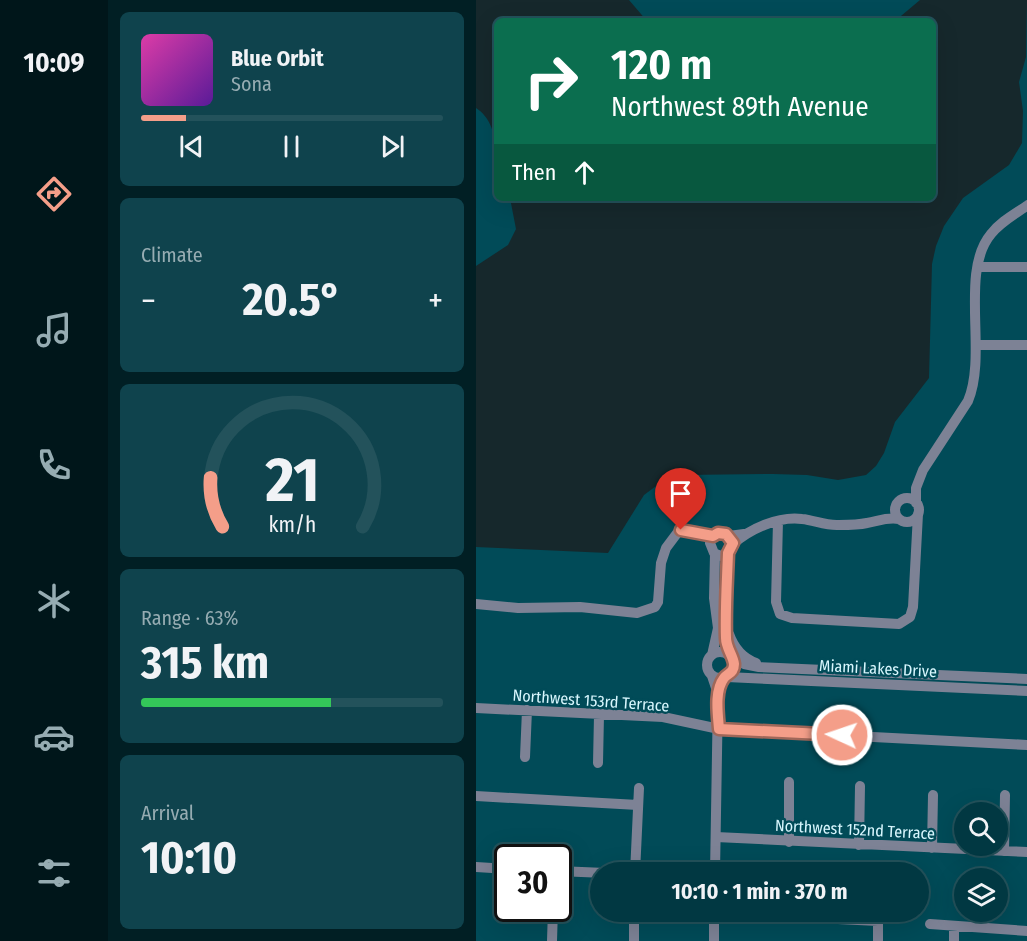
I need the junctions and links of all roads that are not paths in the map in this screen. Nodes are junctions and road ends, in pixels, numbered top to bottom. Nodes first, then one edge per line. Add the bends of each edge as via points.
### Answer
1 (1028, 206) edge
2 (978, 267) junction
3 (1028, 267) edge
4 (976, 345) junction
5 (1028, 345) edge
6 (916, 488) junction
7 (901, 502) junction
8 (917, 508) junction
9 (883, 518) junction
10 (778, 521) junction
11 (903, 521) junction
12 (916, 542) junction
13 (730, 544) junction
14 (713, 545) junction
15 (476, 604) edge
16 (727, 627) junction
17 (712, 655) junction
18 (730, 657) junction
19 (764, 667) junction
20 (712, 676) junction
21 (726, 677) junction
22 (1028, 679) edge
23 (1028, 691) edge
24 (718, 694) junction
25 (476, 708) edge
26 (527, 710) junction
27 (599, 715) junction
28 (719, 729) junction
29 (1028, 745) edge
30 (525, 757) dead end
31 (598, 764) dead end
32 (789, 782) dead end
33 (860, 786) dead end
34 (640, 788) dead end
35 (933, 795) dead end
36 (1005, 795) dead end
37 (476, 796) edge
38 (1005, 802) edge
39 (638, 805) junction
40 (716, 837) junction
41 (789, 842) junction
42 (859, 845) junction
43 (932, 848) junction
44 (954, 849) edge
45 (1008, 851) edge
46 (1028, 852) edge
47 (635, 862) edge
48 (715, 862) edge
49 (476, 867) edge
50 (494, 868) edge
51 (572, 872) edge
52 (590, 872) edge
53 (553, 922) edge
54 (634, 922) edge
55 (714, 922) edge
56 (878, 922) edge
57 (930, 924) dead end
58 (954, 927) junction
59 (1028, 931) edge
60 (552, 941) edge
61 (634, 941) edge
62 (714, 941) edge
63 (878, 941) edge
64 (954, 941) edge

1 - 2 street via 996,228 981,251
2 - 3 street
2 - 4 street
4 - 5 street
4 - 6 street via 970,396 925,465
6 - 7 street
6 - 8 street
7 - 8 street
7 - 9 street
7 - 11 street via 895,513
8 - 11 street via 914,520
8 - 12 street
9 - 10 street via 866,524 834,526 804,519
9 - 11 street
10 - 12 street via 776,602 780,614 792,618 899,624 910,617 913,607
10 - 13 street
11 - 12 street via 913,530
13 - 14 street via 721,556
13 - 14 street via 722,533
13 - 16 street
14 - 15 street via 700,534 681,530 666,548 655,607 637,613
14 - 17 street via 718,628
16 - 18 street
16 - 19 street via 732,643 742,655
17 - 18 street via 719,652
17 - 20 street via 707,665
18 - 19 street, Miami Lakes Drive
18 - 21 street via 733,671
19 - 22 street, Miami Lakes Drive
20 - 21 street
20 - 24 street
21 - 23 street, Miami Lakes Drive
21 - 24 street
24 - 28 street
25 - 26 street, Northwest 153rd Terrace
26 - 27 street, Northwest 153rd Terrace
26 - 30 street
27 - 28 street, Northwest 153rd Terrace via 664,717
27 - 31 street
28 - 29 street, Northwest 153rd Terrace
28 - 40 street
32 - 41 street
33 - 42 street
34 - 39 street
35 - 43 street
36 - 38 street
37 - 39 street
39 - 47 street
40 - 41 street, Northwest 152nd Terrace
40 - 48 street
41 - 42 street, Northwest 152nd Terrace
42 - 43 street, Northwest 152nd Terrace
43 - 44 street, Northwest 152nd Terrace
45 - 46 street, Northwest 152nd Terrace
49 - 50 street
51 - 52 street
53 - 60 street
54 - 61 street
55 - 62 street
56 - 63 street
57 - 58 street
58 - 59 street
58 - 64 street

